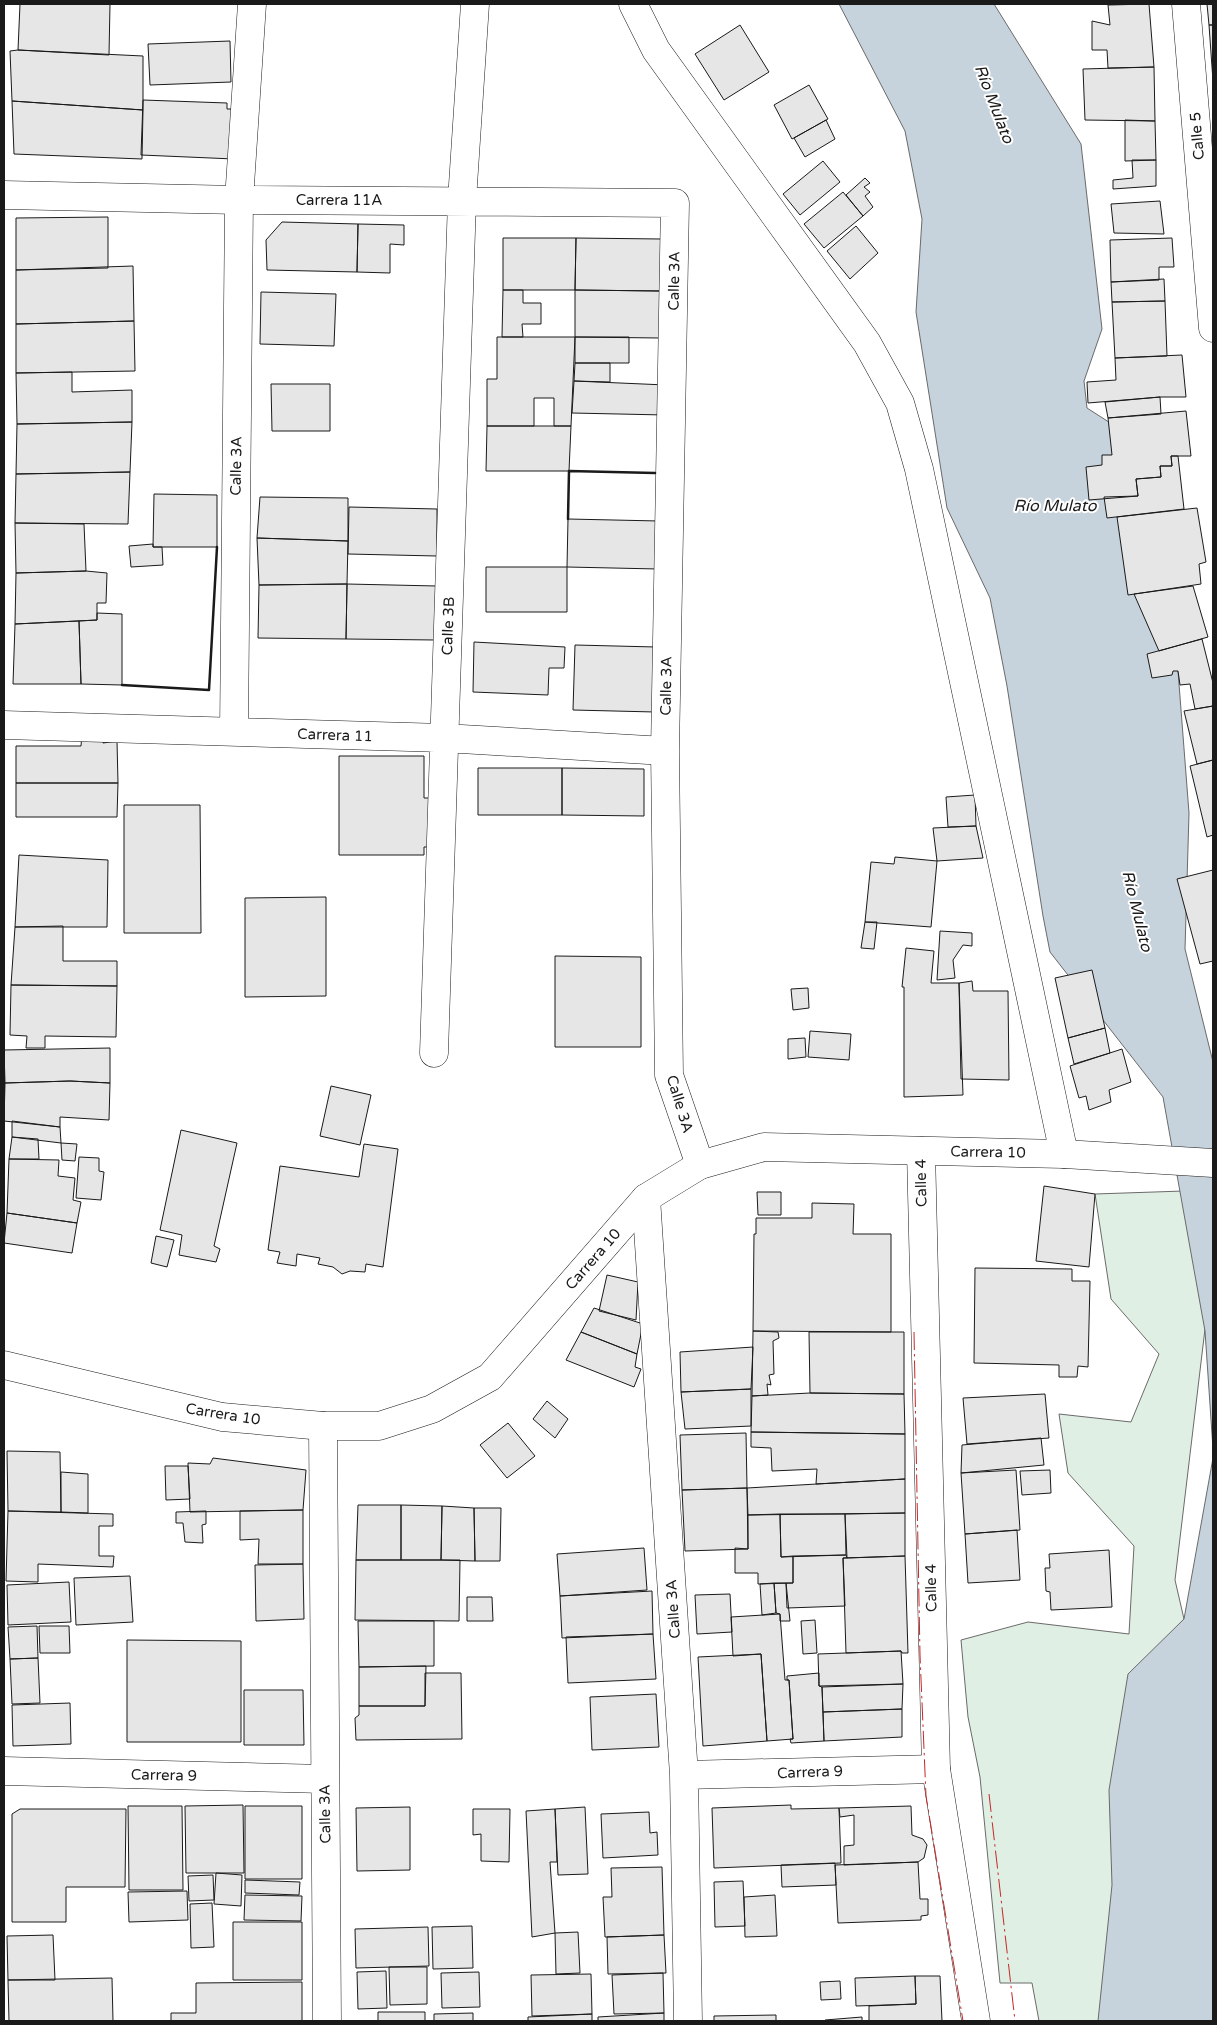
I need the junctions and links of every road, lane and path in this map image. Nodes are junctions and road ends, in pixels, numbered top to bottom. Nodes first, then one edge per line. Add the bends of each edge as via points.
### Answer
1 (252, 4) edge
2 (474, 4) edge
3 (633, 4) edge
4 (1186, 4) edge
5 (4, 195) edge
6 (239, 200) junction
7 (462, 200) junction
8 (675, 203) joint
9 (1213, 328) edge
10 (4, 725) edge
11 (234, 732) junction
12 (444, 738) junction
13 (665, 751) junction
14 (434, 1053) dead end
15 (921, 1151) junction
16 (1064, 1154) junction
17 (1213, 1163) edge
18 (700, 1165) junction
19 (646, 1198) junction
20 (4, 1365) edge
21 (323, 1426) junction
22 (936, 1768) junction
23 (4, 1771) edge
24 (684, 1775) junction
25 (325, 1778) junction
26 (327, 2021) edge
27 (688, 2021) edge
28 (976, 2021) edge

1 - 6 street, Calle 3A
2 - 7 street, Calle 3B
3 - 16 street via 656,50 867,343 900,403 921,478
4 - 9 street, Calle 5
5 - 6 street, Carrera 11A
6 - 7 street, Carrera 11A
6 - 11 street, Calle 3A
7 - 8 street, Carrera 11A
7 - 12 street, Calle 3B
8 - 13 street, Calle 3A
10 - 11 street, Carrera 11
11 - 12 street, Carrera 11
12 - 13 street, Carrera 11
12 - 14 street, Calle 3B
13 - 18 street, Calle 3A via 669,1075
15 - 16 street, Carrera 10
15 - 18 street, Carrera 10 via 764,1147
15 - 22 street, Calle 4
16 - 17 street, Carrera 10
18 - 19 street, Carrera 10
19 - 21 street, Carrera 10 via 490,1377 432,1409 379,1426
19 - 24 street, Calle 3A
20 - 21 street, Carrera 10 via 222,1417
21 - 25 street, Calle 3A
22 - 24 street, Carrera 9
22 - 28 street, Calle 4
23 - 25 street, Carrera 9
24 - 27 street, Calle 3A
25 - 26 street, Calle 3A

